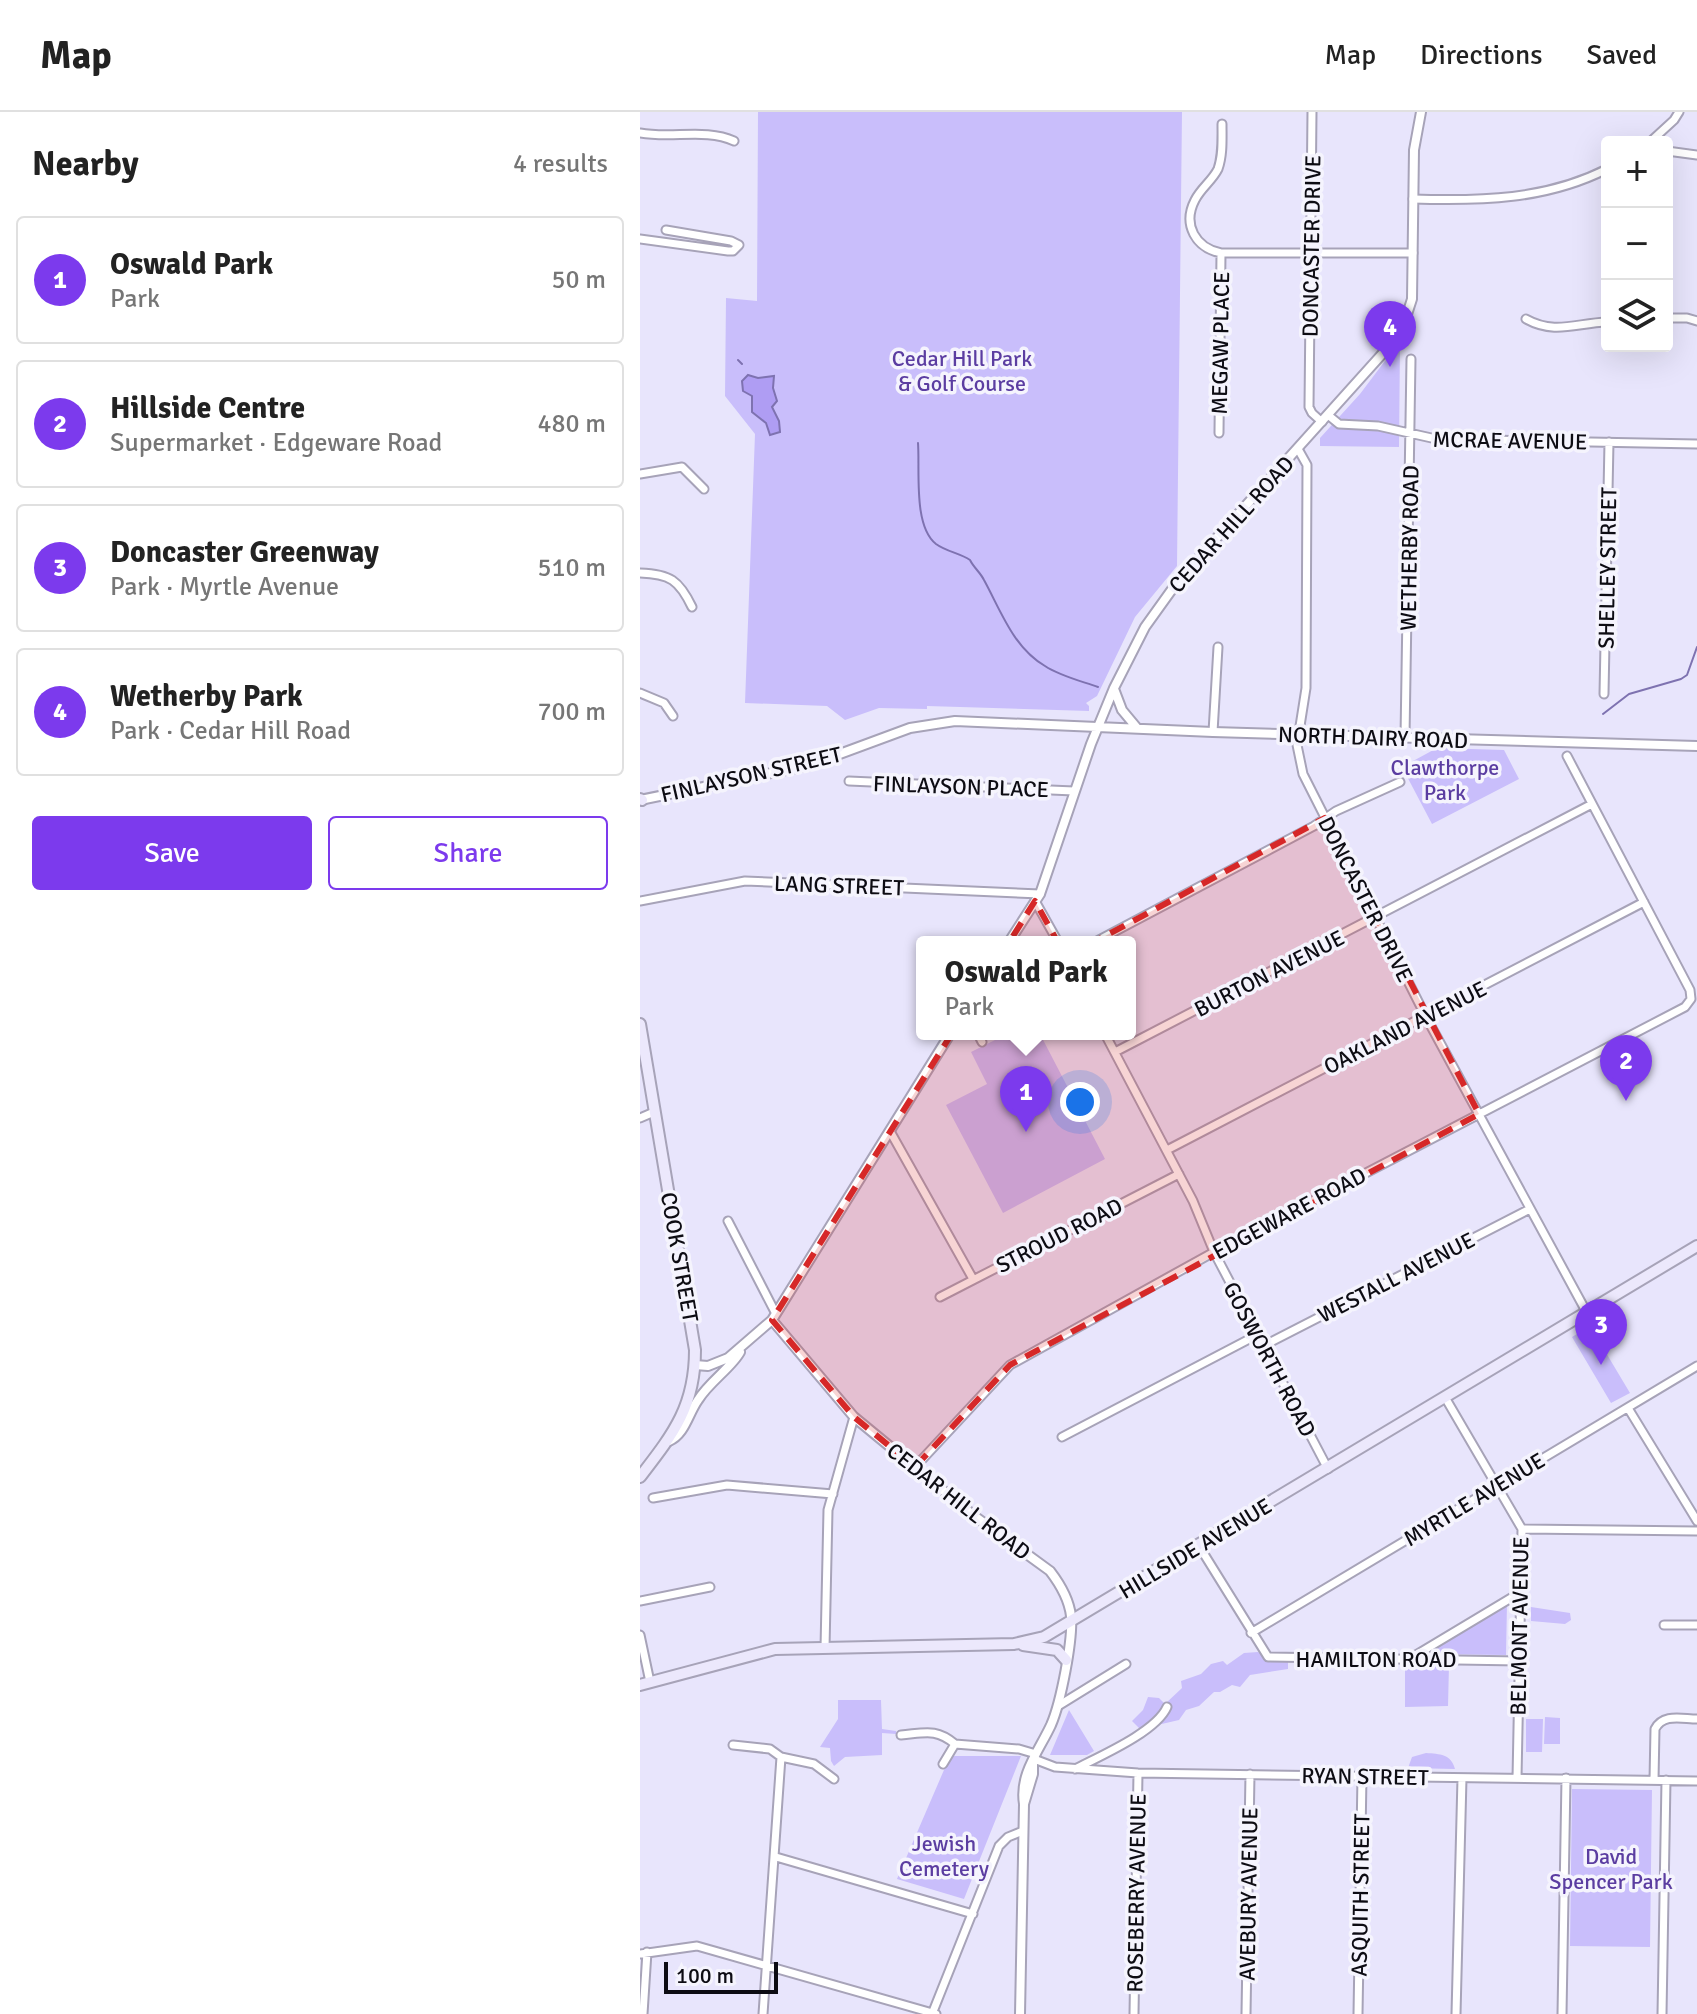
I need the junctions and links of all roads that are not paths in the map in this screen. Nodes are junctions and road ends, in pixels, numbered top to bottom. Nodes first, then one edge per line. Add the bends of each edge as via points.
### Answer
1 (1312, 112) edge
2 (1421, 112) edge
3 (1679, 112) edge
4 (1222, 124) dead end
5 (640, 133) edge
6 (1657, 136) edge
7 (734, 141) dead end
8 (1673, 152) edge
9 (1697, 155) edge
10 (1601, 172) edge
11 (1413, 199) junction
12 (666, 230) dead end
13 (640, 239) edge
14 (1221, 253) junction
15 (1413, 253) junction
16 (1310, 254) junction
17 (1673, 318) edge
18 (1526, 319) dead end
19 (1697, 321) edge
20 (1601, 323) edge
21 (1411, 359) dead end
22 (1325, 419) junction
23 (1219, 433) dead end
24 (1410, 434) junction
25 (1609, 442) junction
26 (1697, 444) edge
27 (1298, 449) junction
28 (640, 474) edge
29 (704, 489) dead end
30 (640, 573) edge
31 (692, 607) dead end
32 (1218, 647) dead end
33 (1114, 688) junction
34 (640, 693) edge
35 (1604, 694) dead end
36 (673, 716) dead end
37 (1098, 726) junction
38 (1138, 729) junction
39 (1213, 732) junction
40 (1298, 735) junction
41 (1405, 737) junction
42 (1697, 746) edge
43 (1567, 756) dead end
44 (849, 781) dead end
45 (1400, 782) dead end
46 (1074, 791) junction
47 (641, 800) edge
48 (1592, 804) junction
49 (1325, 818) junction
50 (1038, 897) junction
51 (640, 901) edge
52 (1644, 902) junction
53 (1376, 917) junction
54 (1013, 936) edge
55 (1055, 936) edge
56 (1106, 936) edge
57 (1426, 1017) junction
58 (640, 1024) edge
59 (946, 1040) edge
60 (1108, 1040) edge
61 (1115, 1052) junction
62 (654, 1112) junction
63 (1479, 1114) junction
64 (640, 1118) edge
65 (891, 1133) junction
66 (1167, 1150) junction
67 (1179, 1174) junction
68 (1530, 1209) junction
69 (728, 1221) dead end
70 (1697, 1246) edge
71 (1214, 1252) junction
72 (973, 1279) junction
73 (940, 1297) dead end
74 (1587, 1313) junction
75 (774, 1316) junction
76 (1257, 1335) junction
77 (1263, 1346) junction
78 (743, 1348) junction
79 (695, 1365) junction
80 (1697, 1366) edge
81 (1446, 1399) junction
82 (1628, 1408) junction
83 (854, 1417) junction
84 (1062, 1437) dead end
85 (669, 1441) junction
86 (915, 1467) junction
87 (1328, 1469) junction
88 (640, 1477) edge
89 (1497, 1485) junction
90 (833, 1494) junction
91 (653, 1498) dead end
92 (1697, 1521) edge
93 (1522, 1529) junction
94 (1697, 1531) edge
95 (1199, 1546) junction
96 (710, 1587) dead end
97 (1521, 1592) junction
98 (640, 1601) edge
99 (1071, 1622) junction
100 (1664, 1625) dead end
101 (1697, 1625) edge
102 (1251, 1633) junction
103 (640, 1635) edge
104 (1014, 1644) junction
105 (825, 1648) junction
106 (1409, 1659) junction
107 (1066, 1660) junction
108 (1519, 1661) junction
109 (1126, 1664) dead end
110 (645, 1683) edge
111 (1058, 1706) junction
112 (1167, 1707) dead end
113 (1697, 1719) edge
114 (901, 1735) dead end
115 (955, 1744) junction
116 (733, 1745) dead end
117 (781, 1757) junction
118 (1034, 1759) junction
119 (943, 1764) dead end
120 (1073, 1770) junction
121 (1138, 1773) junction
122 (1250, 1774) junction
123 (1362, 1776) junction
124 (1462, 1778) junction
125 (1517, 1778) junction
126 (1566, 1778) junction
127 (834, 1779) dead end
128 (1654, 1780) junction
129 (1666, 1780) junction
130 (1697, 1781) edge
131 (1023, 1831) junction
132 (776, 1857) junction
133 (973, 1914) junction
134 (644, 1953) edge
135 (766, 1964) junction
136 (643, 2014) edge
137 (763, 2014) edge
138 (934, 2014) edge
139 (1020, 2014) edge
140 (1134, 2014) edge
141 (1246, 2014) edge
142 (1358, 2014) edge
143 (1456, 2014) edge
144 (1562, 2014) edge
145 (1662, 2014) edge

1 - 16 street, DONCASTER DRIVE
2 - 11 street, CEDAR HILL ROAD
3 - 6 street
4 - 14 street via 1218,167 1194,201 1190,220 1198,242
5 - 7 street via 718,135
8 - 9 street
10 - 11 street via 1526,196
11 - 15 street, CEDAR HILL ROAD
12 - 13 street via 739,245 728,251
14 - 16 street
14 - 23 street, MEGAW PLACE
15 - 16 street
15 - 22 street, CEDAR HILL ROAD via 1412,299 1401,333
16 - 22 street, DONCASTER DRIVE via 1309,407
17 - 19 street
18 - 20 street via 1555,329
21 - 24 street, WETHERBY ROAD
22 - 24 street, MCRAE AVENUE
22 - 27 street, CEDAR HILL ROAD
24 - 25 street, MCRAE AVENUE
24 - 41 street, WETHERBY ROAD
25 - 26 street, MCRAE AVENUE
25 - 35 street, SHELLEY STREET
27 - 33 street, CEDAR HILL ROAD via 1171,590
27 - 40 street, DONCASTER DRIVE via 1307,465 1306,688
28 - 29 street via 682,467
30 - 31 street via 677,582
32 - 39 street
33 - 37 street, CEDAR HILL ROAD
33 - 38 street via 1122,710
34 - 36 street via 664,703
37 - 38 street, NORTH DAIRY ROAD
37 - 46 street, CEDAR HILL ROAD
37 - 47 street, FINLAYSON STREET via 926,724 810,765
38 - 39 street, NORTH DAIRY ROAD
39 - 40 street, NORTH DAIRY ROAD
40 - 41 street, NORTH DAIRY ROAD
40 - 49 street, DONCASTER DRIVE via 1301,767
41 - 42 street, NORTH DAIRY ROAD
43 - 48 street
44 - 46 street, FINLAYSON PLACE
45 - 49 street
46 - 50 street, CEDAR HILL ROAD
48 - 52 street
48 - 53 street, BURTON AVENUE
49 - 53 street, DONCASTER DRIVE
49 - 56 street
50 - 51 street, LANG STREET via 745,881
50 - 54 street, CEDAR HILL ROAD
50 - 55 street
52 - 57 street, OAKLAND AVENUE
52 - 63 street, EDGEWARE ROAD via 1690,990 1685,1007
53 - 57 street, DONCASTER DRIVE
53 - 61 street, BURTON AVENUE
57 - 63 street, DONCASTER DRIVE
57 - 66 street, OAKLAND AVENUE
58 - 62 main road, COOK STREET
59 - 65 street
60 - 61 street, GOSWORTH ROAD
61 - 66 street, GOSWORTH ROAD
62 - 64 street
62 - 79 main road, COOK STREET
63 - 68 street, DONCASTER DRIVE
63 - 71 street, EDGEWARE ROAD
65 - 72 street
65 - 75 street
66 - 67 street, GOSWORTH ROAD
67 - 71 street, GOSWORTH ROAD
67 - 72 street, STROUD ROAD
68 - 74 street, DONCASTER DRIVE
68 - 77 street, WESTALL AVENUE
69 - 75 street
70 - 74 main road, HILLSIDE AVENUE
71 - 76 street, GOSWORTH ROAD
71 - 86 street, EDGEWARE ROAD via 1010,1365
72 - 73 street, STROUD ROAD
74 - 81 main road, HILLSIDE AVENUE
75 - 78 street
75 - 83 street, CEDAR HILL ROAD
76 - 77 street, GOSWORTH ROAD
76 - 84 street
77 - 87 street, GOSWORTH ROAD
78 - 79 street via 719,1363
78 - 85 street via 703,1392 679,1436
79 - 85 main road, COOK STREET via 686,1407
80 - 82 street, MYRTLE AVENUE
81 - 87 main road, HILLSIDE AVENUE
81 - 89 street, BELMONT AVENUE
82 - 89 street, MYRTLE AVENUE
82 - 92 street
83 - 86 street, CEDAR HILL ROAD
83 - 90 street
85 - 88 main road, COOK STREET
86 - 99 street, CEDAR HILL ROAD via 1050,1571 1063,1591
87 - 95 main road, HILLSIDE AVENUE
89 - 93 street, BELMONT AVENUE
89 - 102 street, MYRTLE AVENUE
90 - 91 street via 727,1485
90 - 105 street via 828,1510
93 - 94 street
93 - 97 street, BELMONT AVENUE
95 - 99 main road, HILLSIDE AVENUE
95 - 102 street, HAMILTON ROAD
96 - 98 street
97 - 106 street
97 - 108 street, BELMONT AVENUE
99 - 104 main road, HILLSIDE AVENUE via 1044,1637
99 - 107 street, CEDAR HILL ROAD
100 - 101 street
102 - 106 street, HAMILTON ROAD via 1264,1654 1275,1659
103 - 110 street
104 - 105 main road, HILLSIDE AVENUE
104 - 107 main road via 1057,1650
105 - 110 main road, HILLSIDE AVENUE via 759,1652
106 - 108 street, HAMILTON ROAD
107 - 111 street, CEDAR HILL ROAD
108 - 125 street, BELMONT AVENUE
109 - 111 street
111 - 118 street, CEDAR HILL ROAD
112 - 120 street via 1156,1721
113 - 128 street via 1666,1718 1657,1723
114 - 115 street, RYAN STREET via 940,1733
115 - 118 street, RYAN STREET via 1019,1749
115 - 119 street
116 - 117 street via 770,1749
117 - 127 street via 814,1764
117 - 132 street
118 - 120 street, RYAN STREET
118 - 131 street, CEDAR HILL ROAD via 1023,1781
120 - 121 street, RYAN STREET
121 - 122 street, RYAN STREET
121 - 140 street, ROSEBERRY AVENUE
122 - 123 street, RYAN STREET
122 - 141 street, AVEBURY AVENUE
123 - 124 street, RYAN STREET
123 - 142 street, ASQUITH STREET
124 - 125 street, RYAN STREET
124 - 143 street
125 - 126 street, RYAN STREET
126 - 128 street, RYAN STREET
126 - 144 street
128 - 129 street, RYAN STREET
129 - 130 street, RYAN STREET
129 - 145 street
131 - 133 street via 999,1846
131 - 139 street, CEDAR HILL ROAD
132 - 133 street
132 - 135 street
133 - 138 street
134 - 135 street via 697,1946
134 - 136 street
135 - 137 street
135 - 138 street

